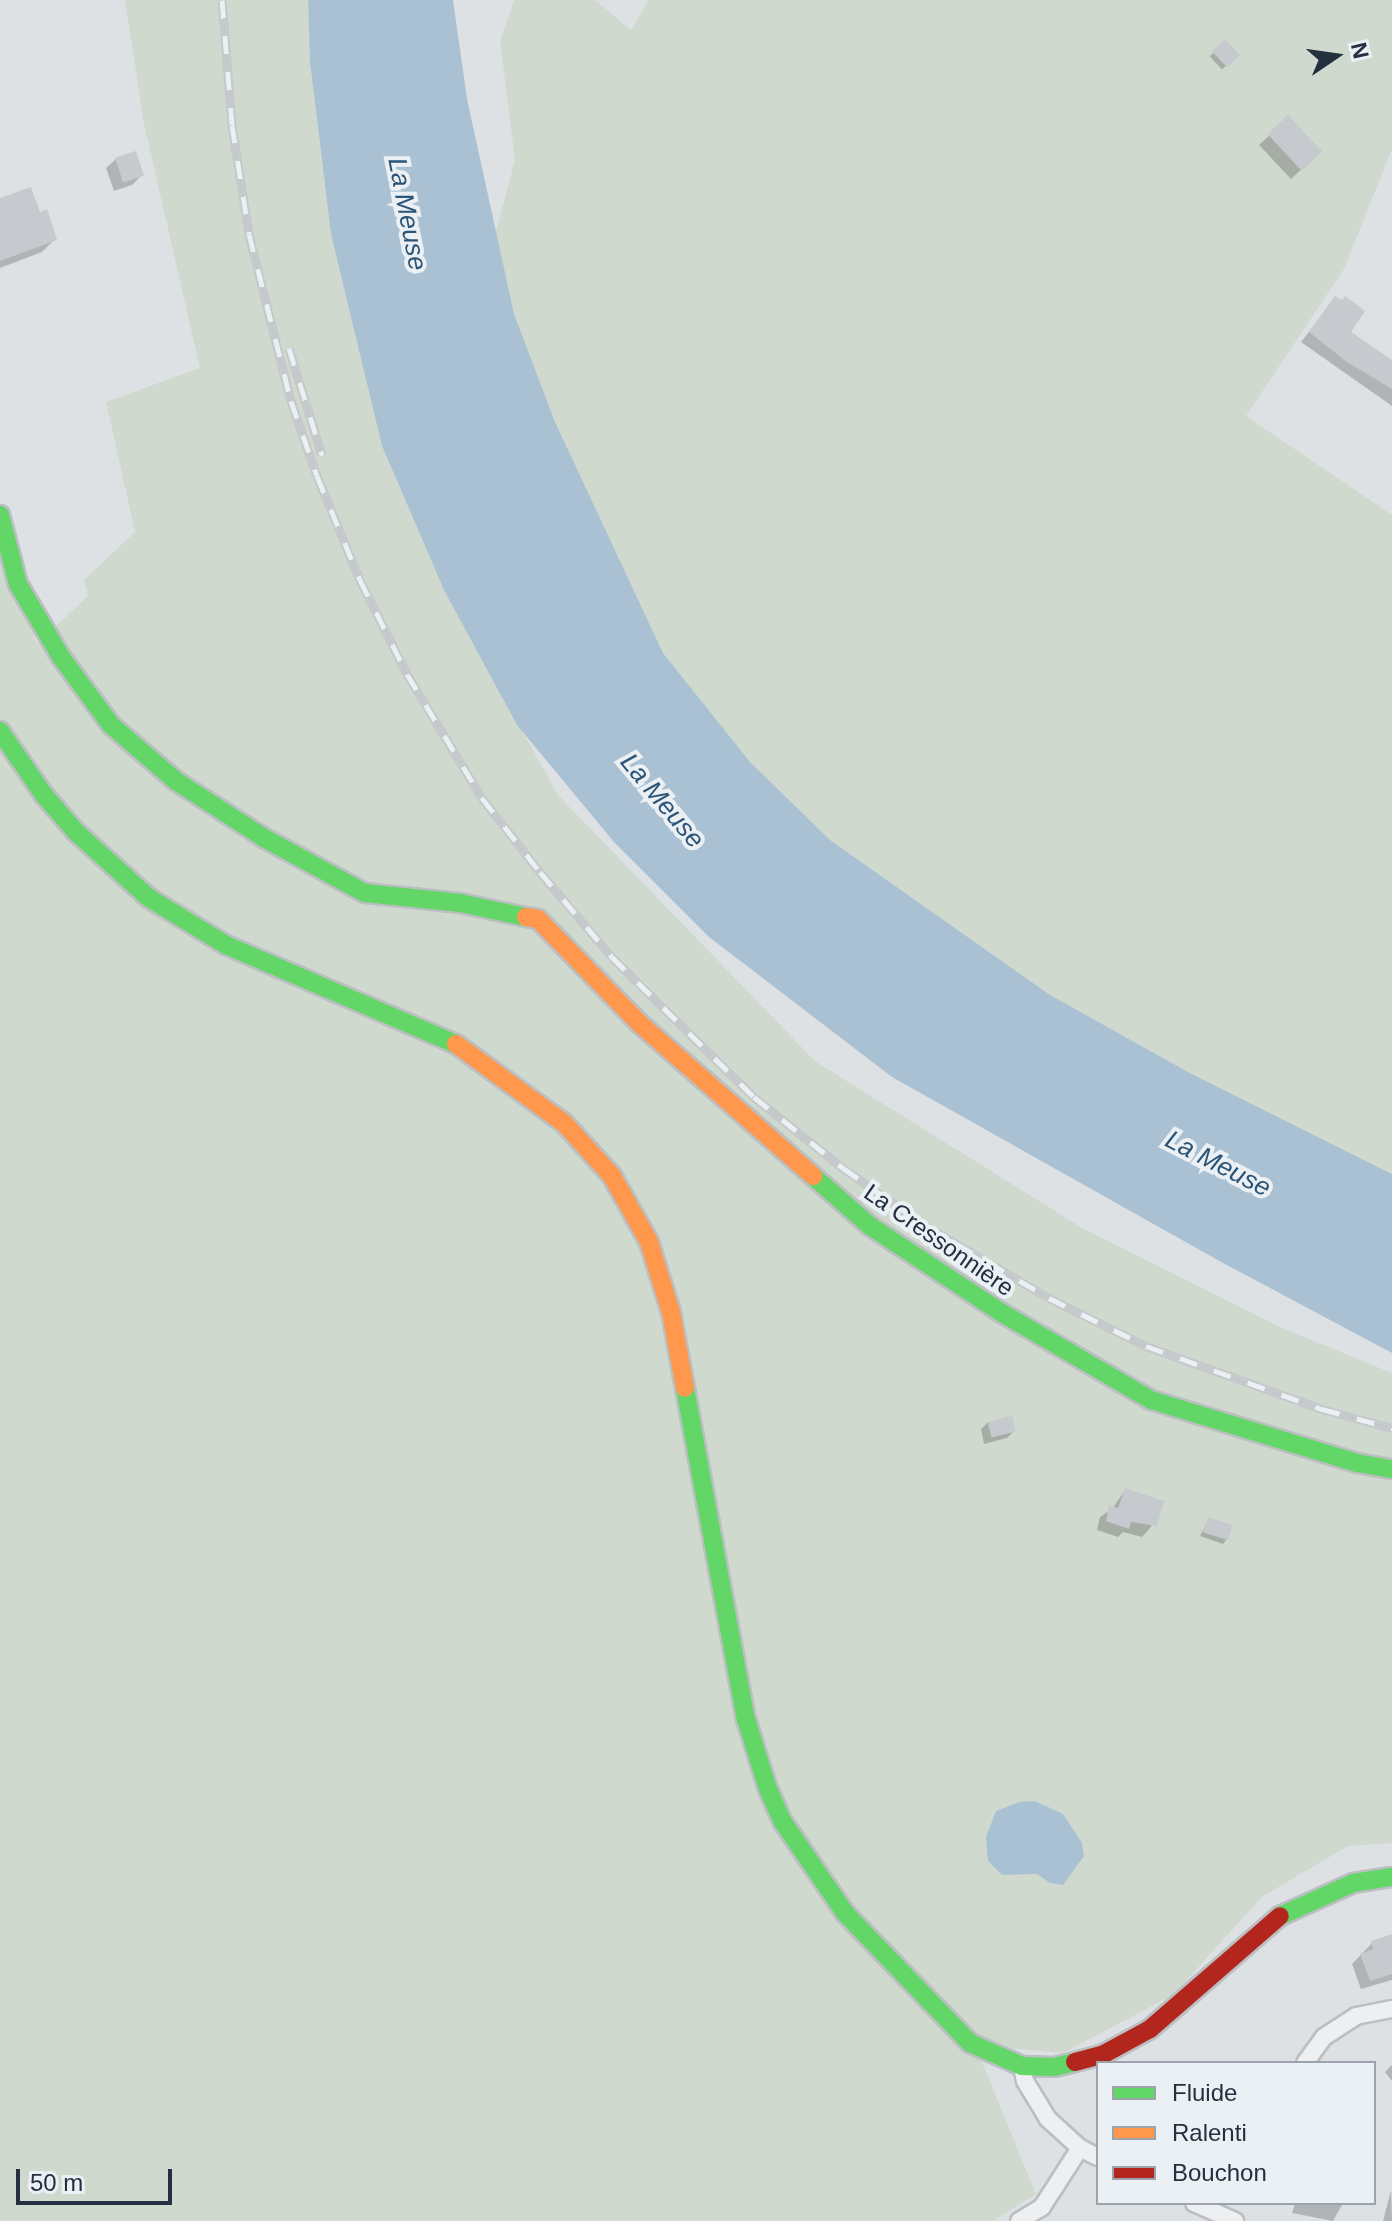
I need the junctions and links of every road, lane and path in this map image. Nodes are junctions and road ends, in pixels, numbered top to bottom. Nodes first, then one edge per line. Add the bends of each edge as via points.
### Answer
1 (0, 515) edge
2 (0, 731) edge
3 (1392, 1469) edge
4 (1392, 1877) edge
5 (1392, 2009) edge
6 (1306, 2061) edge
7 (1022, 2066) junction
8 (1080, 2148) junction
9 (1096, 2156) edge
10 (1199, 2205) edge
11 (1233, 2220) edge
12 (1019, 2221) edge

1 - 3 street, La Cressonnière via 18,584 61,657 111,725 176,781 264,838 365,893 460,903 538,919 639,1023 870,1226 1002,1313 1151,1400
2 - 7 street via 76,832 149,898 226,945 438,1034 471,1053 564,1123 612,1176 649,1242 671,1312 743,1704 783,1822 845,1913 970,2043
4 - 7 street via 1353,1883 1281,1915 1125,2046 1054,2067
5 - 6 street via 1356,2016 1324,2037
7 - 8 street via 1048,2119
8 - 9 street
8 - 12 street via 1042,2207
10 - 11 street

